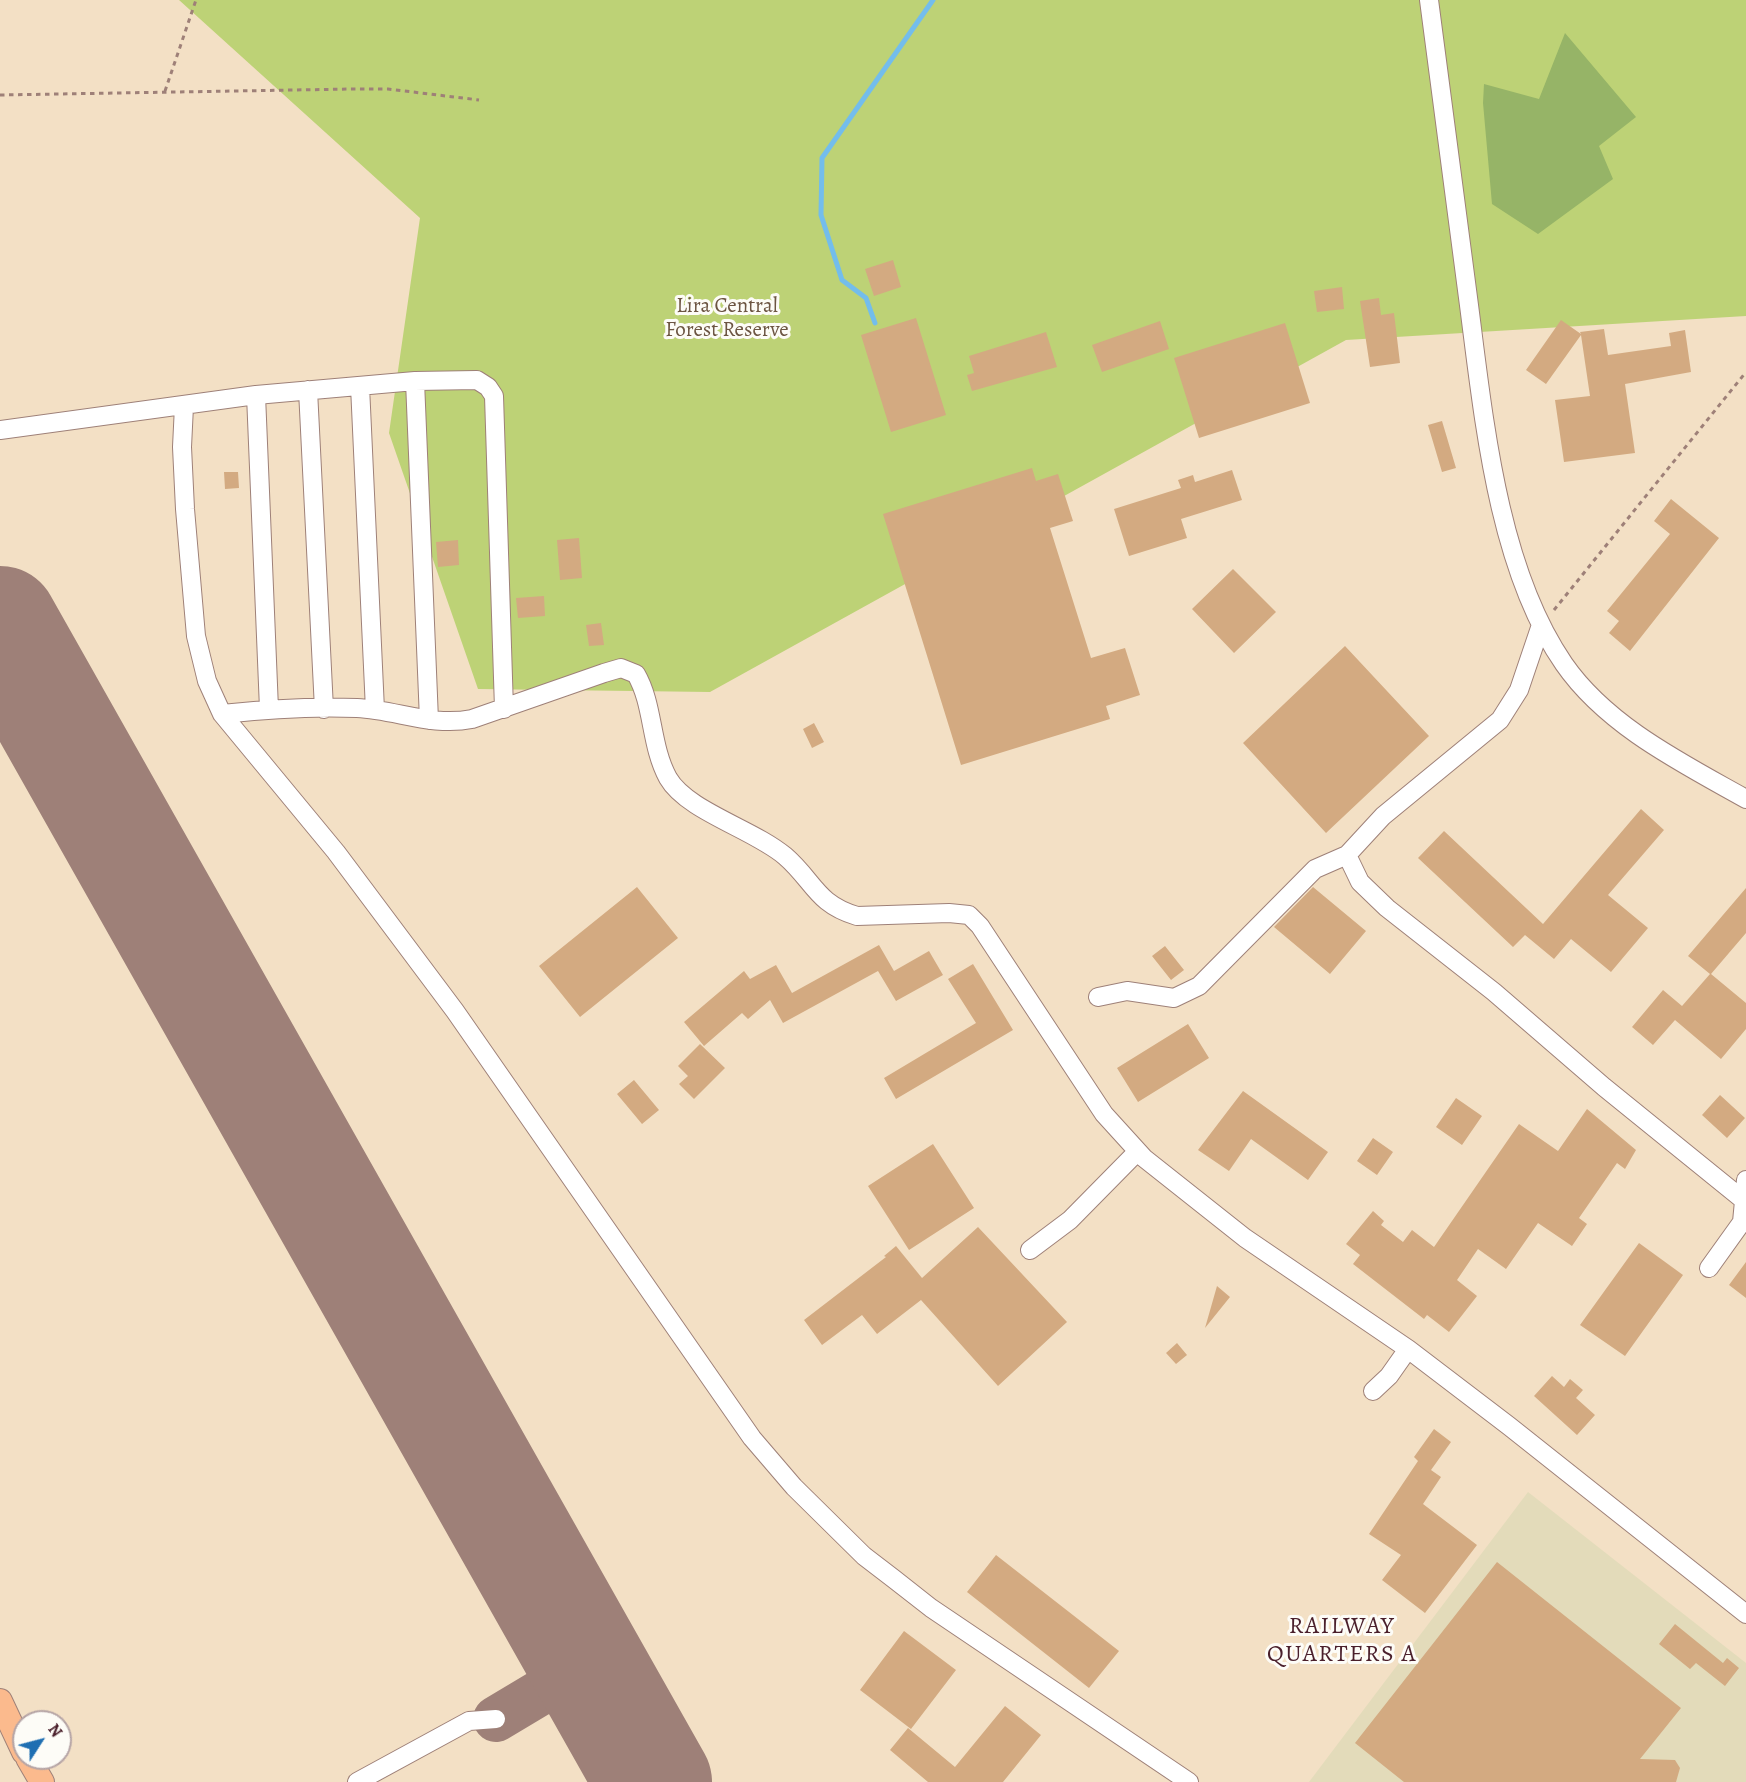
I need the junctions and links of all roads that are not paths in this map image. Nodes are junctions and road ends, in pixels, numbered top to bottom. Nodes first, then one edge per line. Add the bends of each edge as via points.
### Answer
1 (1429, 0) edge
2 (415, 381) junction
3 (360, 386) junction
4 (308, 390) junction
5 (256, 395) junction
6 (184, 406) junction
7 (0, 430) edge
8 (1541, 625) junction
9 (269, 709) junction
10 (324, 709) junction
11 (504, 709) junction
12 (375, 710) junction
13 (222, 714) junction
14 (429, 720) junction
15 (1746, 799) edge
16 (1347, 855) junction
17 (1098, 997) dead end
18 (1137, 1152) junction
19 (1746, 1180) edge
20 (1746, 1202) edge
21 (1030, 1250) dead end
22 (1709, 1268) dead end
23 (1408, 1350) junction
24 (1373, 1391) dead end
25 (1746, 1614) edge
26 (0, 1701) edge
27 (496, 1719) dead end
28 (12, 1726) edge
29 (357, 1782) edge
30 (1189, 1782) edge

1 - 8 street via 1482,407 1504,520
2 - 3 street
2 - 11 street via 477,380 494,396
2 - 14 street
3 - 4 street
3 - 12 street
4 - 5 street
4 - 10 street
5 - 6 street
5 - 9 street
6 - 7 street
6 - 13 street via 185,509 196,636 207,681
8 - 15 street via 1564,664 1596,700 1656,747
8 - 16 street via 1519,690 1500,720 1383,816
9 - 10 street
9 - 13 street
10 - 12 street
11 - 14 street via 451,723
11 - 18 street via 604,672 621,668 636,674 644,688 655,743 677,791 784,856 828,905 857,916 969,915 1104,1114
12 - 14 street
13 - 30 street via 336,852 455,1011 752,1438 794,1487 864,1556 931,1608
16 - 17 street via 1315,869 1199,986 1174,998 1127,991
16 - 20 street via 1360,882 1387,908
18 - 21 street via 1070,1220
18 - 23 street via 1245,1238
19 - 20 street
20 - 22 street via 1743,1222
23 - 24 street
23 - 25 street
26 - 28 main road
27 - 29 street via 469,1721

